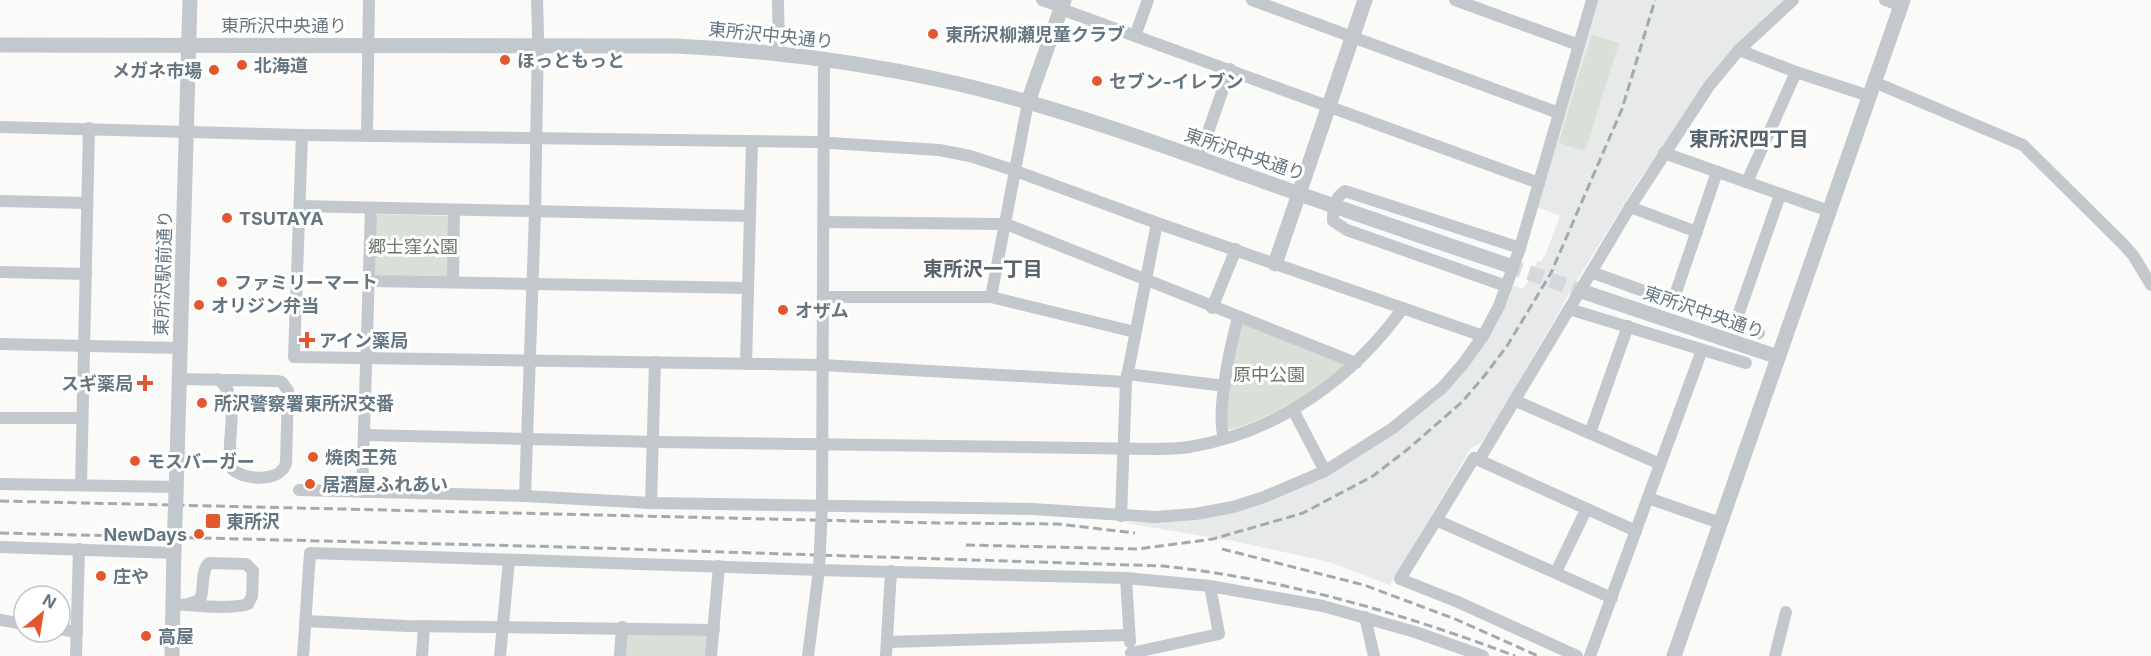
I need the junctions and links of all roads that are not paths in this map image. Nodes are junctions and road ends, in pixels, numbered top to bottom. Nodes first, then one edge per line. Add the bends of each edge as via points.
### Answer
1 (190, 0) edge
2 (369, 0) edge
3 (537, 0) edge
4 (778, 0) edge
5 (1042, 0) edge
6 (1148, 0) edge
7 (1252, 0) edge
8 (1365, 0) edge
9 (1455, 0) edge
10 (1592, 0) edge
11 (1793, 0) edge
12 (1885, 0) edge
13 (1902, 3) edge
14 (1062, 5) edge
15 (1135, 36) junction
16 (1352, 37) junction
17 (0, 45) edge
18 (189, 45) junction
19 (368, 45) junction
20 (1579, 45) junction
21 (538, 46) junction
22 (1739, 50) junction
23 (779, 53) junction
24 (824, 59) junction
25 (1230, 69) junction
26 (1796, 72) junction
27 (1872, 89) junction
28 (1028, 102) junction
29 (1330, 105) junction
30 (1560, 113) junction
31 (0, 127) edge
32 (89, 128) junction
33 (186, 132) junction
34 (302, 135) junction
35 (367, 135) junction
36 (536, 137) junction
37 (752, 141) junction
38 (824, 142) junction
39 (1664, 153) junction
40 (1199, 158) junction
41 (1015, 170) junction
42 (1717, 172) junction
43 (1747, 182) junction
44 (1539, 183) junction
45 (1299, 194) junction
46 (1780, 195) junction
47 (0, 201) edge
48 (87, 203) junction
49 (300, 206) junction
50 (1334, 206) junction
51 (1630, 207) junction
52 (371, 209) junction
53 (454, 210) junction
54 (1829, 211) junction
55 (535, 213) junction
56 (750, 216) junction
57 (824, 222) junction
58 (1157, 223) junction
59 (1005, 225) junction
60 (1697, 232) junction
61 (1520, 248) junction
62 (1236, 249) junction
63 (1275, 264) junction
64 (1507, 265) tunnel mouth
65 (0, 272) edge
66 (1591, 272) junction
67 (86, 274) junction
68 (369, 281) junction
69 (453, 281) junction
70 (1146, 281) junction
71 (532, 283) junction
72 (2151, 285) edge
73 (1506, 286) junction
74 (748, 288) junction
75 (1584, 292) tunnel mouth
76 (823, 297) junction
77 (991, 297) junction
78 (1673, 301) junction
79 (1212, 308) junction
80 (1403, 308) junction
81 (1569, 309) junction
82 (1238, 318) junction
83 (1735, 324) junction
84 (1628, 326) junction
85 (1136, 332) junction
86 (1759, 333) dead end
87 (1483, 336) junction
88 (0, 344) edge
89 (84, 346) junction
90 (180, 348) junction
91 (1702, 350) junction
92 (1778, 357) junction
93 (367, 358) junction
94 (530, 360) junction
95 (655, 362) junction
96 (1356, 363) junction
97 (1746, 363) dead end
98 (746, 364) junction
99 (822, 365) junction
100 (1126, 378) junction
101 (180, 379) junction
102 (217, 379) junction
103 (1225, 386) junction
104 (1516, 401) junction
105 (1293, 410) junction
106 (0, 418) edge
107 (82, 418) junction
108 (1590, 433) junction
109 (365, 435) junction
110 (528, 439) junction
111 (1224, 439) junction
112 (652, 442) junction
113 (822, 444) junction
114 (1123, 449) junction
115 (1479, 460) junction
116 (1660, 464) junction
117 (1325, 471) junction
118 (0, 484) edge
119 (81, 485) junction
120 (299, 490) dead end
121 (177, 491) junction
122 (362, 492) junction
123 (525, 496) junction
124 (1648, 498) junction
125 (651, 503) junction
126 (822, 506) junction
127 (1586, 510) junction
128 (1121, 516) junction
129 (1436, 520) junction
130 (1720, 523) junction
131 (1636, 531) junction
132 (0, 547) edge
133 (79, 549) junction
134 (174, 550) junction
135 (509, 560) junction
136 (719, 566) junction
137 (819, 570) junction
138 (891, 571) junction
139 (1556, 572) junction
140 (1126, 578) junction
141 (1210, 586) junction
142 (1612, 598) junction
143 (179, 604) junction
144 (1786, 612) dead end
145 (1365, 617) junction
146 (306, 621) junction
147 (424, 626) junction
148 (502, 627) junction
149 (622, 627) junction
150 (714, 630) junction
151 (72, 631) edge
152 (77, 632) junction
153 (1129, 635) junction
154 (887, 642) junction
155 (1459, 651) edge
156 (1131, 655) edge
157 (76, 656) edge
158 (172, 656) edge
159 (303, 656) edge
160 (422, 656) edge
161 (500, 656) edge
162 (620, 656) edge
163 (711, 656) edge
164 (808, 656) edge
165 (886, 656) edge
166 (1374, 656) edge
167 (1484, 656) edge
168 (1577, 656) edge
169 (1590, 656) edge
170 (1674, 656) edge
171 (1775, 656) edge

1 - 18 street, 東所沢駅前通り
2 - 19 street
3 - 21 street
4 - 23 street
5 - 14 street
6 - 15 street
7 - 16 street
8 - 16 street
9 - 20 street
10 - 20 street
11 - 22 street
12 - 13 street
13 - 27 street
14 - 15 street
14 - 28 street
15 - 25 street
16 - 29 street
16 - 30 street
17 - 18 street, 東所沢中央通り
18 - 19 street, 東所沢中央通り
18 - 33 street, 東所沢駅前通り
19 - 21 street, 東所沢中央通り
19 - 35 street
20 - 30 street
21 - 23 street, 東所沢中央通り via 675,46
21 - 36 street
22 - 26 street
22 - 39 street via 1709,86
23 - 24 street, 東所沢中央通り
24 - 28 street, 東所沢中央通り via 943,81
24 - 38 street
25 - 29 street
25 - 40 street
26 - 27 street
26 - 43 street
27 - 54 street
27 - 72 street via 2023,145 2127,249
28 - 40 street, 東所沢中央通り
28 - 41 street
29 - 44 street
29 - 45 street
30 - 44 street
31 - 32 street
32 - 33 street
32 - 48 street
33 - 34 street
33 - 90 street, 東所沢駅前通り
34 - 35 street
34 - 49 street
35 - 36 street
36 - 37 street
36 - 55 street
37 - 38 street
37 - 56 street
38 - 41 street via 939,150
38 - 57 street
39 - 42 street
39 - 51 street
40 - 45 street, 東所沢中央通り
41 - 58 street
41 - 59 street
42 - 43 street
42 - 60 street
43 - 46 street
44 - 61 street
45 - 50 street, 東所沢中央通り
45 - 63 street
46 - 54 street
46 - 83 street
47 - 48 street
48 - 67 street
49 - 52 street
49 - 93 street via 294,357
50 - 61 street via 1345,191
50 - 64 street, 東所沢中央通り
50 - 73 street via 1333,221 1347,230
51 - 60 street
51 - 66 street
52 - 53 street
52 - 68 street
53 - 55 street
53 - 69 street
54 - 92 street
55 - 56 street
55 - 71 street
56 - 74 street
57 - 59 street
57 - 76 street
58 - 62 street
58 - 70 street
59 - 70 street
59 - 77 street
60 - 78 street
61 - 73 street
62 - 63 street
62 - 79 street
63 - 80 street
65 - 67 street
66 - 78 street
66 - 81 street
67 - 89 street
68 - 69 street
68 - 93 street
69 - 71 street
70 - 79 street
70 - 85 street
71 - 74 street
71 - 94 street
73 - 87 street
74 - 98 street
75 - 92 street, 東所沢中央通り
76 - 77 street
76 - 99 street
77 - 85 street
78 - 83 street
79 - 82 street
80 - 87 street
80 - 96 street via 1373,348
81 - 84 street
81 - 104 street
82 - 96 street
82 - 103 street
83 - 86 street
84 - 91 street
84 - 108 street
85 - 100 street
87 - 117 street via 1442,388 1419,408
88 - 89 street
89 - 90 street
89 - 107 street
90 - 101 street, 東所沢駅前通り
91 - 97 street
91 - 116 street
92 - 130 street
93 - 94 street
93 - 109 street
94 - 95 street
94 - 110 street
95 - 98 street
95 - 112 street
96 - 105 street
98 - 99 street
99 - 100 street
99 - 113 street
100 - 103 street
100 - 114 street
101 - 102 street
101 - 121 street, 東所沢駅前通り
102 - 102 street via 278,381 286,386 286,463 278,474 244,476 232,469 231,396
103 - 111 street
104 - 108 street
104 - 115 street
105 - 111 street
105 - 117 street
106 - 107 street
107 - 119 street
108 - 116 street
109 - 110 street
109 - 122 street
110 - 112 street
110 - 123 street
111 - 114 street via 1188,447
112 - 113 street
112 - 125 street
113 - 114 street
113 - 126 street
114 - 128 street
115 - 127 street
115 - 129 street via 1474,458
116 - 124 street
117 - 128 street via 1233,507 1172,516
118 - 119 street
119 - 121 street
120 - 122 street
121 - 134 street, 東所沢駅前通り, bridge
122 - 123 street
123 - 125 street
124 - 130 street
124 - 131 street
125 - 126 street
126 - 128 street via 1032,509
126 - 137 street, bridge
127 - 131 street
127 - 139 street
129 - 139 street
129 - 168 street via 1400,579
130 - 170 street
131 - 142 street
132 - 133 street
133 - 134 street
133 - 152 street
134 - 143 street, 東所沢駅前通り
135 - 136 street
135 - 146 street via 310,553
135 - 148 street
136 - 137 street
136 - 150 street
137 - 138 street
137 - 164 street
138 - 140 street
138 - 154 street
139 - 142 street
140 - 141 street
140 - 153 street
141 - 145 street
141 - 156 street via 1219,634
142 - 169 street
143 - 143 street via 200,600 204,570 209,563 246,564 253,571 248,604
143 - 158 street, 東所沢駅前通り
144 - 171 street
145 - 155 street
145 - 166 street
146 - 147 street
146 - 159 street
147 - 148 street
147 - 160 street
148 - 149 street
148 - 161 street
149 - 150 street
149 - 162 street
150 - 163 street
151 - 152 street
152 - 157 street
153 - 154 street
153 - 156 street
154 - 165 street
155 - 167 street

